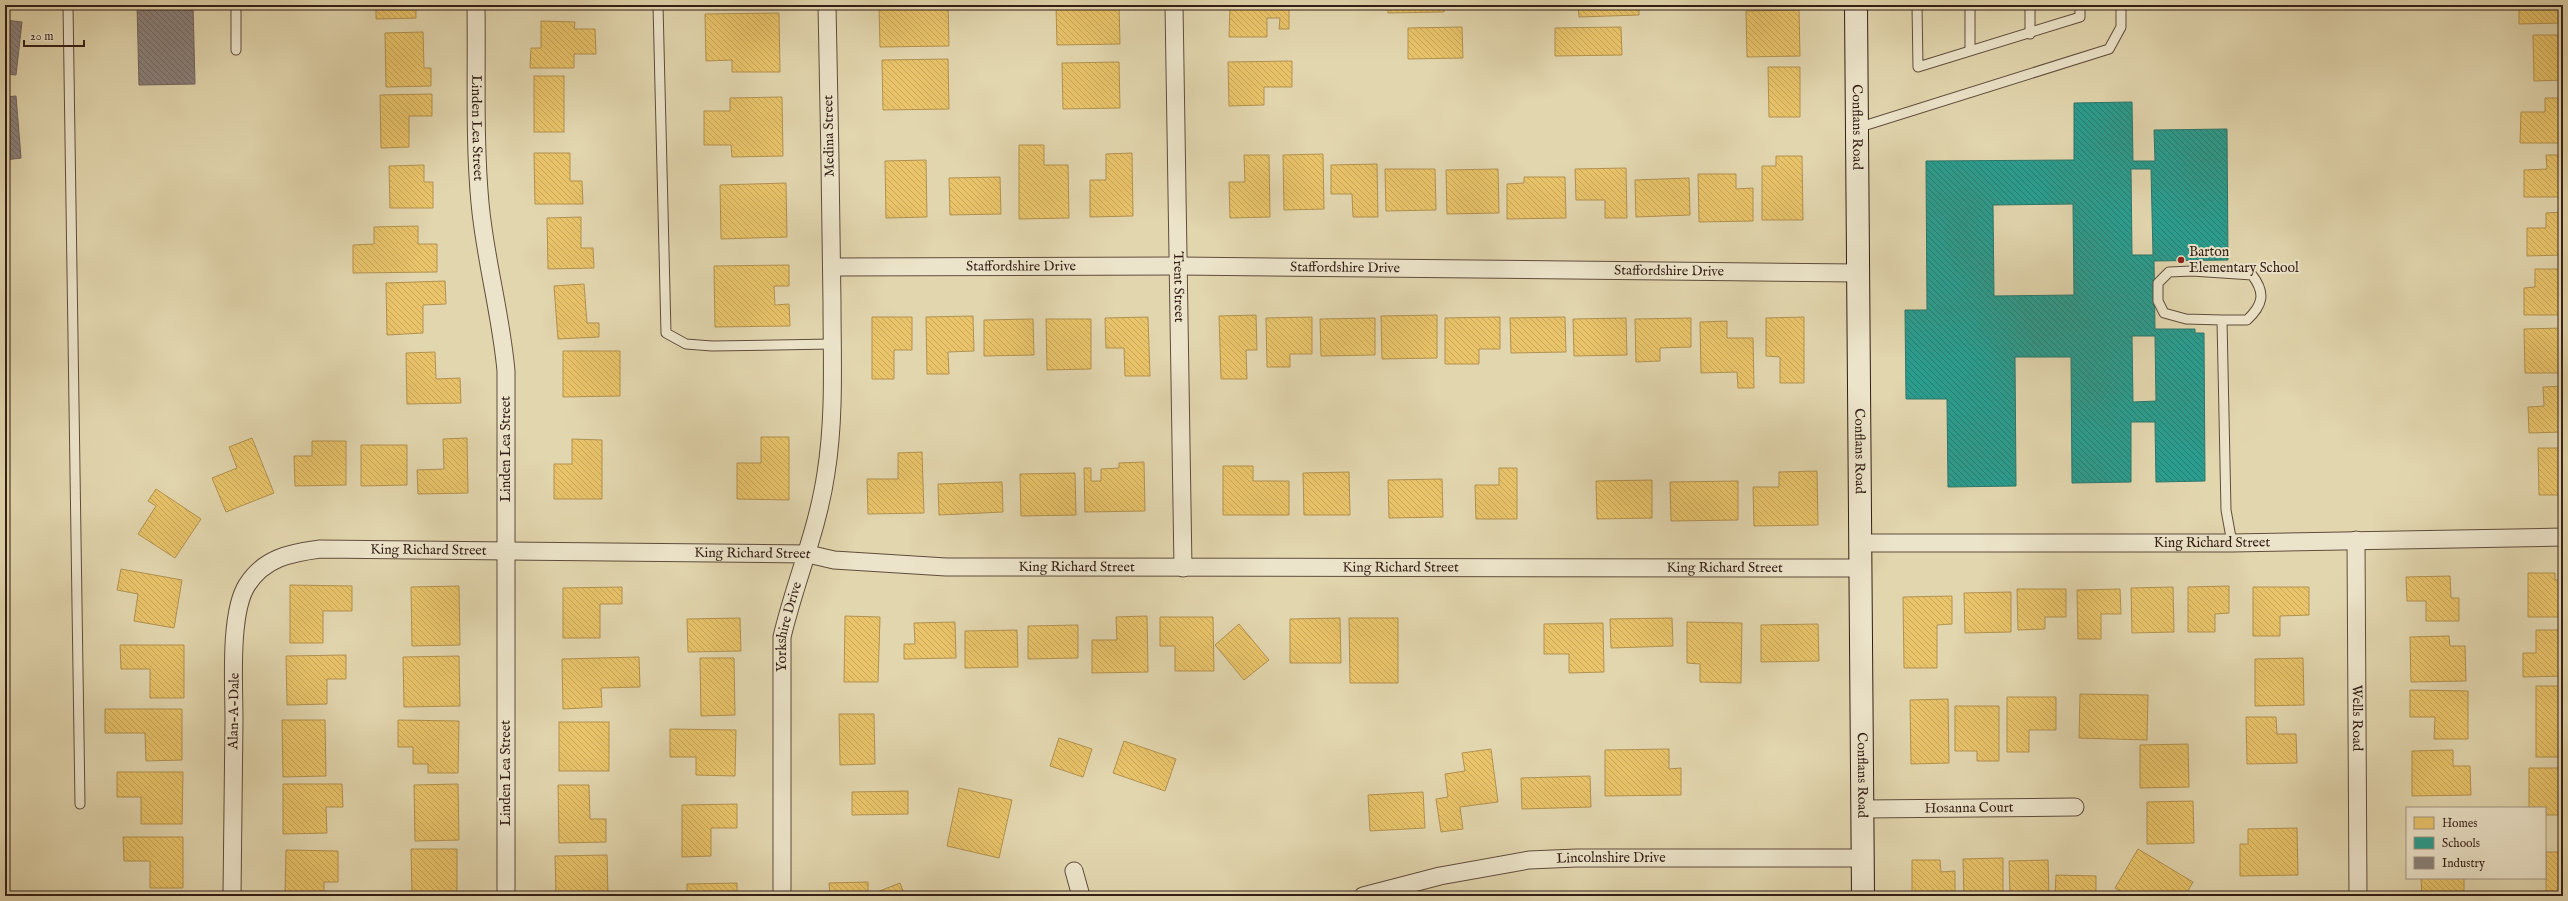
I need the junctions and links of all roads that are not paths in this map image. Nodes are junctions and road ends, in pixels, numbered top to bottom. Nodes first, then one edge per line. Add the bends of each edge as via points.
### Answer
1 (68, 5) edge
2 (236, 5) edge
3 (476, 5) edge
4 (658, 5) edge
5 (827, 5) edge
6 (1174, 5) edge
7 (1856, 5) edge
8 (1917, 5) edge
9 (1970, 5) edge
10 (2030, 5) edge
11 (2080, 5) edge
12 (2121, 5) edge
13 (2030, 34) junction
14 (236, 50) dead end
15 (1970, 50) junction
16 (1857, 128) junction
17 (1179, 266) junction
18 (832, 267) junction
19 (1859, 273) junction
20 (2222, 320) junction
21 (832, 344) junction
22 (2563, 537) edge
23 (2356, 540) junction
24 (1861, 543) junction
25 (2232, 543) junction
26 (506, 550) junction
27 (292, 553) joint
28 (808, 554) junction
29 (1183, 568) junction
30 (1861, 568) junction
31 (80, 804) dead end
32 (2075, 807) dead end
33 (1863, 809) junction
34 (1863, 858) junction
35 (1074, 871) dead end
36 (232, 896) edge
37 (506, 896) edge
38 (782, 896) edge
39 (1081, 896) edge
40 (1363, 896) edge
41 (1863, 896) edge
42 (2358, 896) edge

1 - 31 lane
2 - 14 lane
3 - 26 street, Linden Lea Street via 480,202 486,252 503,334 506,371
4 - 21 lane via 666,333 686,344 705,346
5 - 18 street, Medina Street
6 - 17 street, Trent Street
7 - 16 main road, Conflans Road
8 - 15 lane via 1918,67
9 - 15 lane
10 - 13 lane
11 - 13 lane via 2080,17
12 - 16 lane via 2121,28 2109,49
13 - 15 lane
16 - 19 main road, Conflans Road
17 - 18 street, Staffordshire Drive
17 - 19 street, Staffordshire Drive
17 - 29 street, Trent Street
18 - 21 street, Yorkshire Drive
19 - 24 main road, Conflans Road
20 - 20 lane via 2247,320 2257,311 2262,297 2260,286 2252,275 2168,272 2158,283 2158,301 2164,313 2186,319
20 - 25 lane via 2226,510
21 - 28 street, Yorkshire Drive via 831,428 826,473
22 - 23 street, King Richard Street
23 - 25 street, King Richard Street
23 - 42 street, Wells Road
24 - 25 street, King Richard Street
24 - 30 main road, Conflans Road
26 - 27 street, King Richard Street via 320,549
26 - 28 street, King Richard Street
26 - 37 street, Linden Lea Street
27 - 36 street, Alan-A-Dale via 268,562 246,585 239,605 235,648
28 - 29 street, King Richard Street via 834,560 946,567
28 - 38 street, Yorkshire Drive via 782,637
29 - 30 street, King Richard Street
30 - 33 main road, Conflans Road
32 - 33 street, Hosanna Court
33 - 34 main road, Conflans Road
34 - 40 street, Lincolnshire Drive via 1529,860 1440,876
34 - 41 main road, Conflans Road
35 - 39 street

